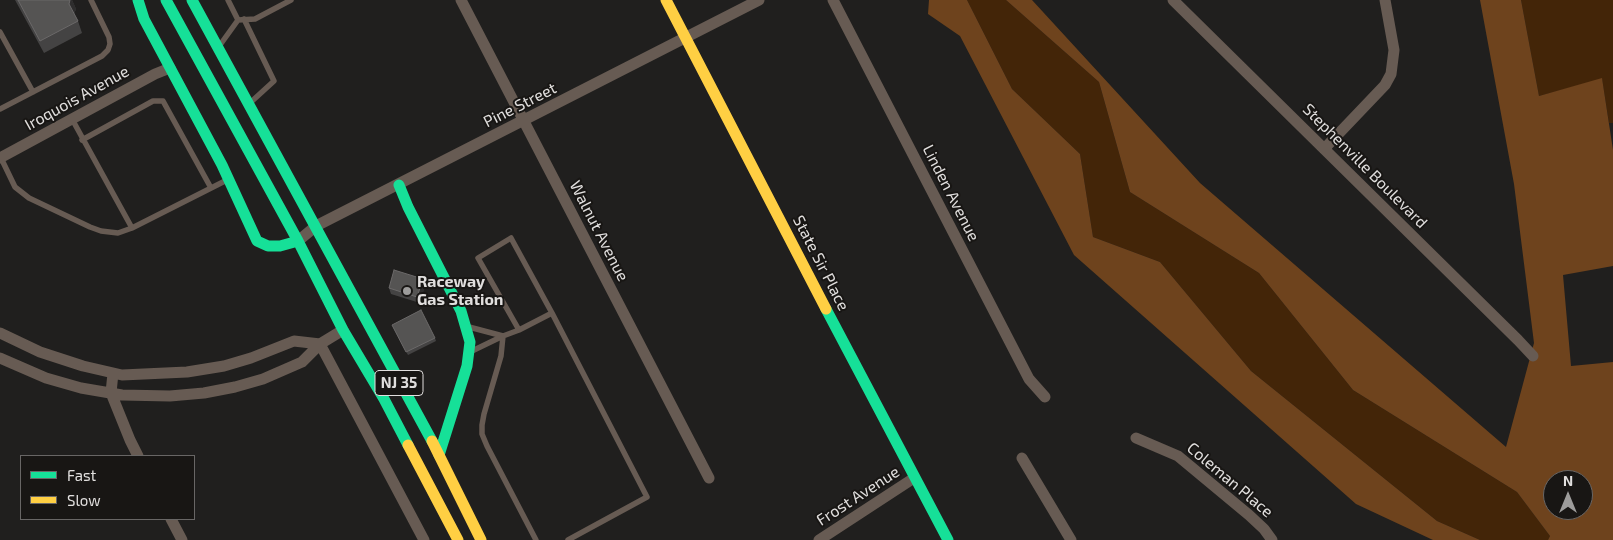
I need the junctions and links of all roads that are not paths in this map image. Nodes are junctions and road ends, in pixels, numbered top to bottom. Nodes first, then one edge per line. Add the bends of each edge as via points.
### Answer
1 (91, 0) edge
2 (138, 0) edge
3 (166, 0) edge
4 (192, 0) edge
5 (228, 0) edge
6 (291, 0) edge
7 (461, 0) edge
8 (666, 0) edge
9 (759, 0) edge
10 (833, 0) edge
11 (1173, 0) edge
12 (1385, 0) edge
13 (241, 20) junction
14 (0, 32) edge
15 (686, 38) junction
16 (219, 46) junction
17 (170, 68) junction
18 (33, 92) junction
19 (249, 103) junction
20 (0, 110) edge
21 (72, 119) junction
22 (524, 121) junction
23 (82, 140) junction
24 (1324, 149) junction
25 (0, 158) edge
26 (229, 179) junction
27 (399, 184) junction
28 (210, 188) junction
29 (316, 226) junction
30 (132, 228) junction
31 (298, 241) junction
32 (552, 313) junction
33 (466, 326) junction
34 (343, 330) junction
35 (519, 330) junction
36 (0, 333) edge
37 (503, 336) junction
38 (320, 344) junction
39 (468, 352) junction
40 (1533, 356) dead end
41 (0, 358) edge
42 (113, 373) junction
43 (111, 393) junction
44 (1045, 398) dead end
45 (1136, 438) dead end
46 (138, 455) edge
47 (439, 455) junction
48 (1022, 458) dead end
49 (709, 478) dead end
50 (914, 478) junction
51 (172, 520) edge
52 (182, 540) edge
53 (424, 540) edge
54 (458, 540) edge
55 (481, 540) edge
56 (536, 540) edge
57 (568, 540) edge
58 (819, 540) edge
59 (948, 540) edge
60 (1071, 540) edge
61 (1272, 540) edge

1 - 18 lane via 109,37 108,50
2 - 17 main road
3 - 31 main road, NJ 35
4 - 16 main road, NJ 35
5 - 13 lane
6 - 13 lane via 255,19
7 - 22 street, Walnut Avenue
8 - 15 main road, State Sir Place
9 - 15 street, Pine Street
10 - 44 street, Linden Avenue via 1029,378
11 - 24 street, Stephenville Boulevard
12 - 24 street via 1394,50 1391,74 1385,85
13 - 16 lane
13 - 19 lane via 274,81
14 - 18 lane
15 - 22 street, Pine Street
15 - 50 main road, State Sir Place
16 - 19 main road, NJ 35
17 - 21 street, Iroquois Avenue
17 - 26 main road
18 - 20 lane
19 - 29 main road, NJ 35
21 - 23 lane
21 - 25 street, Iroquois Avenue
22 - 27 street, Pine Street
22 - 49 street, Walnut Avenue
23 - 28 lane via 153,101 164,101
23 - 30 lane
24 - 40 street, Stephenville Boulevard
25 - 30 lane via 15,186 29,198 101,231 118,233
26 - 28 lane
26 - 31 main road via 257,241 268,246
27 - 29 street, Pine Street
27 - 33 main road
28 - 30 lane
29 - 31 street, Pine Street
29 - 47 main road, NJ 35
31 - 34 main road, NJ 35
32 - 35 lane
32 - 35 lane via 511,238 478,258
32 - 57 lane via 647,497
33 - 37 lane
33 - 39 main road via 470,342
34 - 38 street
34 - 54 main road, NJ 35 via 384,399
35 - 37 lane
36 - 42 street via 40,352
37 - 39 lane
37 - 56 lane via 482,434
38 - 42 street via 294,342 224,366 187,372
38 - 43 street via 302,362 235,387 170,396
38 - 53 street
39 - 47 main road via 467,366
41 - 43 street via 46,378
42 - 43 street
43 - 46 street
45 - 61 street, Coleman Place via 1178,456 1249,514
47 - 55 main road, NJ 35
48 - 60 street
50 - 58 street, Frost Avenue
50 - 59 main road, State Sir Place
51 - 52 street

